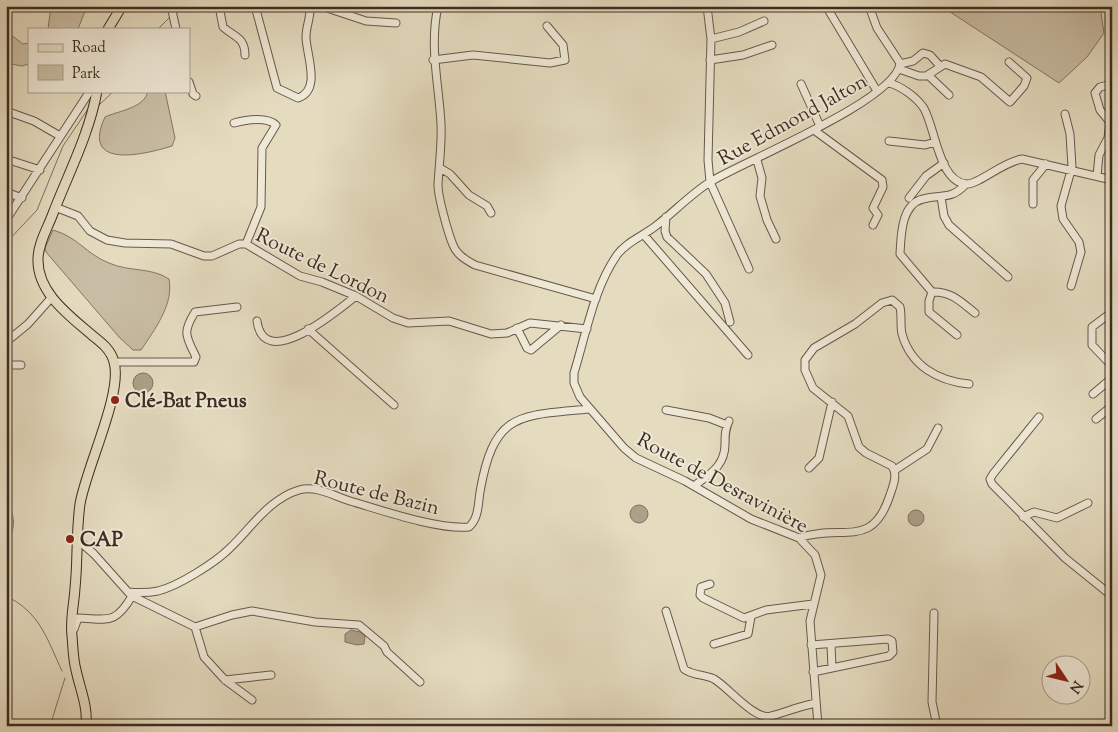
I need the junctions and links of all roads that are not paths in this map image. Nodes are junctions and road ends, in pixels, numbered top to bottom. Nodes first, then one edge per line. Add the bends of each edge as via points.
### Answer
1 (122, 6) edge
2 (171, 6) edge
3 (220, 6) edge
4 (255, 6) edge
5 (310, 6) edge
6 (320, 6) edge
7 (438, 6) edge
8 (707, 6) edge
9 (826, 6) edge
10 (868, 6) edge
11 (764, 22) dead end
12 (396, 23) dead end
13 (547, 26) dead end
14 (109, 28) edge
15 (176, 28) edge
16 (711, 38) junction
17 (772, 45) dead end
18 (245, 55) dead end
19 (433, 60) junction
20 (710, 60) junction
21 (1008, 62) dead end
22 (899, 66) junction
23 (940, 66) junction
24 (928, 75) junction
25 (889, 83) junction
26 (801, 84) dead end
27 (1112, 84) edge
28 (190, 86) edge
29 (877, 91) junction
30 (95, 93) edge
31 (949, 95) dead end
32 (196, 96) dead end
33 (6, 110) edge
34 (1066, 114) dead end
35 (234, 123) dead end
36 (817, 128) junction
37 (60, 136) junction
38 (889, 141) dead end
39 (935, 142) junction
40 (6, 159) edge
41 (757, 160) junction
42 (944, 163) junction
43 (1046, 164) junction
44 (440, 168) junction
45 (40, 170) junction
46 (1071, 170) junction
47 (1097, 176) junction
48 (1112, 180) edge
49 (710, 182) junction
50 (966, 184) junction
51 (6, 192) edge
52 (941, 197) junction
53 (22, 198) junction
54 (909, 198) dead end
55 (1033, 204) dead end
56 (55, 207) junction
57 (491, 214) dead end
58 (666, 217) junction
59 (6, 220) edge
60 (873, 225) dead end
61 (644, 235) junction
62 (776, 240) dead end
63 (246, 244) junction
64 (749, 269) dead end
65 (1008, 277) dead end
66 (1072, 286) dead end
67 (932, 292) junction
68 (356, 296) junction
69 (52, 297) junction
70 (596, 299) junction
71 (237, 307) dead end
72 (1112, 312) edge
73 (975, 313) dead end
74 (257, 321) dead end
75 (730, 322) dead end
76 (561, 325) junction
77 (517, 328) junction
78 (308, 329) junction
79 (587, 329) junction
80 (957, 335) dead end
81 (6, 342) edge
82 (748, 355) dead end
83 (114, 362) junction
84 (6, 365) edge
85 (21, 365) dead end
86 (1112, 366) edge
87 (1112, 378) edge
88 (969, 384) dead end
89 (1093, 394) dead end
90 (580, 397) junction
91 (832, 402) junction
92 (394, 405) dead end
93 (1112, 406) edge
94 (589, 409) junction
95 (576, 410) junction
96 (666, 410) dead end
97 (1039, 417) dead end
98 (1096, 419) dead end
99 (938, 428) dead end
100 (809, 468) dead end
101 (895, 470) junction
102 (694, 486) junction
103 (1088, 503) dead end
104 (1023, 517) junction
105 (800, 538) junction
106 (78, 540) junction
107 (710, 584) dead end
108 (130, 594) junction
109 (1112, 596) edge
110 (813, 604) junction
111 (666, 611) dead end
112 (934, 613) dead end
113 (751, 617) junction
114 (195, 627) junction
115 (71, 633) junction
116 (714, 644) dead end
117 (811, 645) junction
118 (831, 645) junction
119 (832, 668) junction
120 (813, 672) junction
121 (271, 675) dead end
122 (224, 680) junction
123 (420, 682) dead end
124 (252, 700) dead end
125 (816, 703) junction
126 (86, 726) edge
127 (818, 726) edge
128 (937, 726) edge

1 - 14 main road
2 - 15 street
3 - 18 street via 224,27 240,39
4 - 5 street via 277,88 298,98 306,91 311,72 306,40
6 - 12 street via 366,21
7 - 19 street
8 - 16 street
9 - 29 street
10 - 22 street via 878,28 894,50
11 - 16 street via 740,32
13 - 19 street via 563,45 565,60 550,63 473,55
16 - 20 street
17 - 20 street
19 - 44 street via 440,107
20 - 49 street
21 - 23 street via 1027,78 1010,102 973,72 945,64
22 - 23 street via 923,53 930,55
22 - 24 street via 919,76
22 - 25 street, Rue Edmond Jalton
23 - 24 street
24 - 31 street
25 - 29 street, Rue Edmond Jalton
25 - 39 street via 924,108
26 - 36 street
27 - 47 street via 1100,86 1095,93 1100,110 1110,122
28 - 32 street
29 - 36 street, Rue Edmond Jalton
30 - 37 street
30 - 56 main road via 94,110 78,156
33 - 37 street
34 - 46 street
35 - 63 street via 250,120 276,125 262,148 261,207
36 - 41 street, Rue Edmond Jalton
36 - 60 street via 882,180 883,188 873,208 878,215
37 - 45 street
38 - 39 street via 925,145
39 - 42 street
40 - 45 street
41 - 49 street, Rue Edmond Jalton
41 - 62 street via 762,178 760,196
42 - 50 street via 957,180
42 - 54 street via 926,176
43 - 46 street
43 - 50 street via 1012,161
43 - 55 street via 1033,180
44 - 57 street via 469,195 487,206
44 - 70 street via 438,188 453,245 462,258 475,265
45 - 53 street
46 - 47 street
46 - 66 street via 1061,206 1063,219 1079,242 1081,252
47 - 48 street
49 - 58 street, Route de Desravinière
49 - 64 street
50 - 52 street via 954,195
51 - 53 street
52 - 65 street via 949,225
52 - 67 street via 916,202 901,230 900,254
53 - 59 street
56 - 63 street, Route de Lordon via 78,216 90,231 107,240 171,244 204,256
56 - 69 main road via 38,257 38,270
58 - 61 street, Route de Desravinière
58 - 75 street via 667,237 706,274 726,303
61 - 70 street, Route de Desravinière via 618,254
61 - 82 street
63 - 68 street, Route de Lordon via 300,276
67 - 73 street via 955,297
67 - 80 street via 929,312
68 - 77 street, Route de Lordon via 408,323 450,321 491,334 507,333
68 - 78 street
69 - 81 street via 28,324
69 - 83 main road via 109,350
70 - 79 street, Route de Desravinière
71 - 83 street via 195,312 186,326 196,357 194,362
72 - 86 street via 1092,327 1092,345
74 - 78 street via 260,335 271,342 282,342
76 - 77 street, Route de Lordon via 530,323
76 - 77 street via 531,350
76 - 79 street, Route de Lordon
78 - 92 street
79 - 90 street, Route de Desravinière via 574,373
83 - 106 main road via 116,380 82,492
84 - 85 street
87 - 89 street
88 - 91 street via 942,379 917,362 902,334 900,307 892,300 882,303 807,355 805,370 809,382
90 - 94 street, Route de Desravinière
90 - 95 street
91 - 100 street via 819,458
91 - 101 street via 848,416 860,447
93 - 98 street
94 - 95 street, Route de Bazin
94 - 102 street, Route de Desravinière via 636,458
95 - 108 street, Route de Bazin via 526,416 506,427 498,436 488,461 476,518 468,527 452,528 307,489 289,494 270,507 221,556 171,586
96 - 102 street via 728,423 726,451 721,464
97 - 104 street via 990,479 996,491
99 - 101 street via 927,449
101 - 105 street via 884,514 868,530 820,533
102 - 105 street, Route de Desravinière via 751,518
103 - 104 street via 1057,518 1034,512
104 - 109 street via 1065,558
105 - 110 street, Route de Desravinière via 819,564 820,586
106 - 108 street
106 - 115 main road
107 - 113 street via 701,587 700,595 744,618
108 - 114 street
108 - 115 street via 117,616 106,620 78,618
110 - 113 street via 766,610
110 - 117 street, Route de Desravinière
111 - 125 street via 684,669 713,678 759,716 771,716
112 - 128 street via 932,702
113 - 116 street via 748,634
114 - 122 street via 204,656
114 - 123 street via 232,614 252,611 315,622 359,625
115 - 126 main road via 75,668 85,704
117 - 118 street
117 - 120 street, Route de Desravinière
118 - 119 street
118 - 119 street via 888,639 892,640 893,652 889,656
119 - 120 street
120 - 125 street, Route de Desravinière
121 - 122 street
122 - 124 street
125 - 127 street, Route de Desravinière

